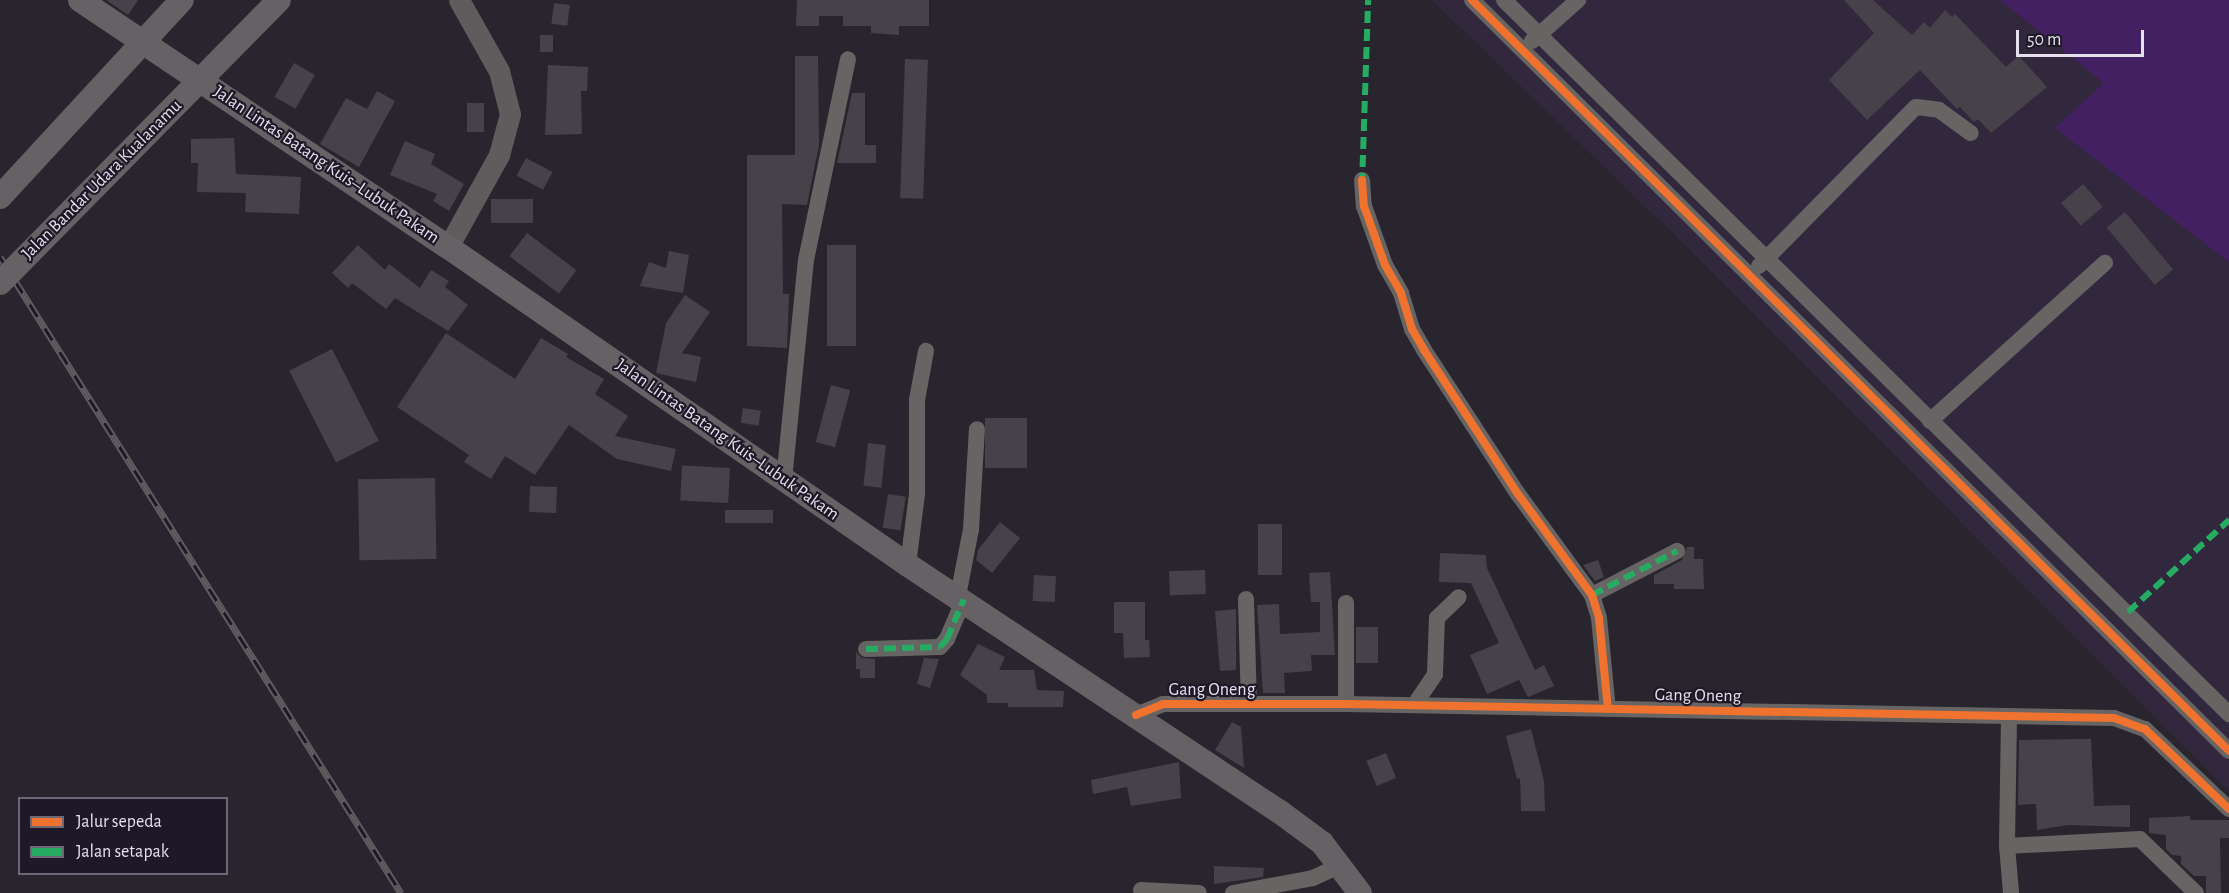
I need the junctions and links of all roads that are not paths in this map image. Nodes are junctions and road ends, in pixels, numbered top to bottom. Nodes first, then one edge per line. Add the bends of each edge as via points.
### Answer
1 (80, 0) edge
2 (182, 0) edge
3 (279, 0) edge
4 (459, 0) edge
5 (1472, 0) edge
6 (1504, 0) edge
7 (1578, 0) edge
8 (1539, 35) junction
9 (1522, 49) junction
10 (848, 59) dead end
11 (1971, 133) dead end
12 (1362, 180) dead end
13 (0, 196) edge
14 (448, 247) junction
15 (1766, 259) junction
16 (2105, 263) dead end
17 (1749, 275) junction
18 (0, 284) edge
19 (926, 351) dead end
20 (1930, 421) junction
21 (977, 429) dead end
22 (784, 480) junction
23 (1677, 551) dead end
24 (908, 565) junction
25 (1592, 595) junction
26 (1459, 597) dead end
27 (961, 598) junction
28 (1246, 599) dead end
29 (1346, 603) dead end
30 (866, 650) dead end
31 (1249, 704) junction
32 (1346, 704) junction
33 (1415, 704) junction
34 (1608, 709) junction
35 (2229, 714) edge
36 (1136, 715) junction
37 (2009, 717) junction
38 (2229, 751) edge
39 (2229, 809) edge
40 (2007, 846) junction
41 (1341, 865) junction
42 (1142, 891) dead end
43 (1199, 893) edge
44 (1233, 893) edge
45 (1360, 893) edge
46 (2011, 893) edge
47 (2196, 893) edge

1 - 14 highway, Jalan Lintas Batang Kuis–Lubuk Pakam
2 - 13 highway, bridge
3 - 18 highway, Jalan Bandar Udara Kualanamu, bridge
4 - 14 main road via 499,71 509,127 499,155
5 - 9 street
6 - 8 street
7 - 8 street
8 - 9 street
8 - 15 street
9 - 17 street
10 - 22 street via 806,260
11 - 15 street via 1939,110 1916,107
12 - 25 street via 1364,206 1385,265 1424,350 1518,494
14 - 22 highway, Jalan Lintas Batang Kuis–Lubuk Pakam
15 - 17 street
15 - 20 street
16 - 20 street
17 - 38 street
19 - 24 street via 917,400 917,494
20 - 35 street
21 - 27 street via 971,529
22 - 24 highway, Jalan Lintas Batang Kuis–Lubuk Pakam
23 - 25 street
24 - 27 highway, Jalan Lintas Batang Kuis–Lubuk Pakam
25 - 34 street via 1599,618
26 - 33 street via 1437,618 1435,674
27 - 30 street via 940,647
27 - 36 highway, Jalan Lintas Batang Kuis–Lubuk Pakam
28 - 31 street
29 - 32 street
31 - 32 street, Gang Oneng
31 - 36 street, Gang Oneng via 1163,704
32 - 33 street, Gang Oneng
33 - 34 street, Gang Oneng
34 - 37 street, Gang Oneng
36 - 41 highway, Jalan Lintas Batang Kuis–Lubuk Pakam via 1322,843
37 - 39 street, Gang Oneng via 2114,718 2132,722 2145,729
37 - 40 street
40 - 46 street
40 - 47 street via 2140,839
41 - 44 street via 1313,878
41 - 45 highway, Jalan Lintas Batang Kuis–Lubuk Pakam
42 - 43 street

